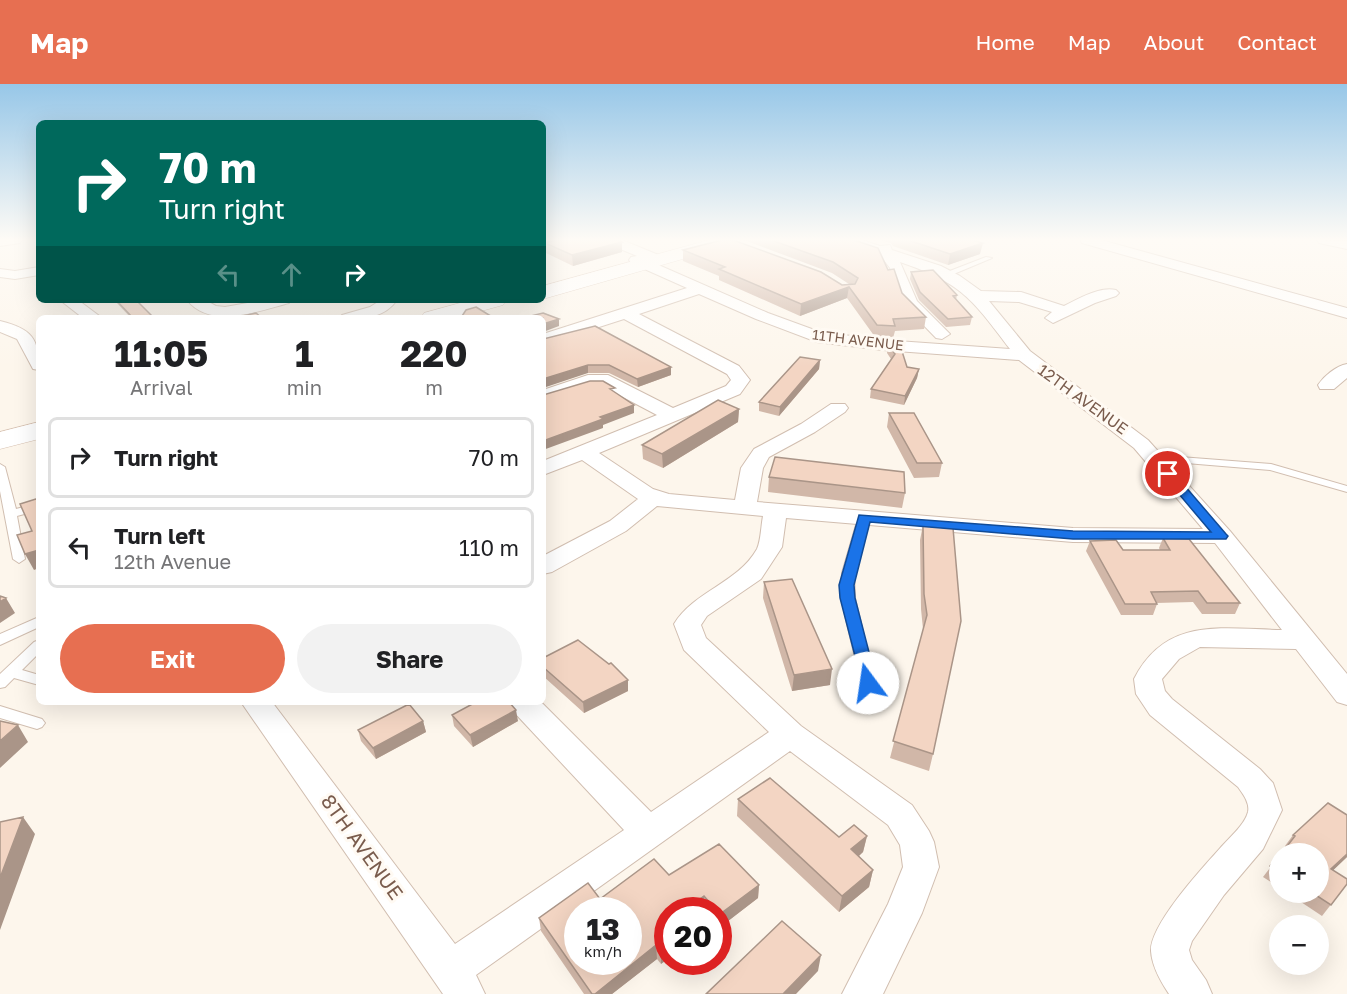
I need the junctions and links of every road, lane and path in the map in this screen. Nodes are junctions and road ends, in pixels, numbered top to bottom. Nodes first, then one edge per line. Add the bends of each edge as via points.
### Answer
1 (576, 282) edge
2 (687, 282) edge
3 (903, 282) edge
4 (958, 282) edge
5 (1238, 282) edge
6 (699, 289) junction
7 (546, 292) edge
8 (1111, 293) dead end
9 (977, 296) junction
10 (72, 303) edge
11 (199, 303) edge
12 (268, 303) edge
13 (387, 303) edge
14 (482, 304) edge
15 (1066, 312) junction
16 (626, 313) junction
17 (1347, 313) edge
18 (90, 315) edge
19 (358, 315) edge
20 (443, 315) edge
21 (463, 315) edge
22 (1050, 320) dead end
23 (0, 326) edge
24 (942, 334) dead end
25 (546, 339) edge
26 (1024, 355) junction
27 (36, 359) edge
28 (1347, 369) edge
29 (1327, 385) dead end
30 (546, 395) edge
31 (838, 408) dead end
32 (672, 415) junction
33 (36, 431) edge
34 (0, 441) edge
35 (36, 442) edge
36 (0, 452) edge
37 (584, 452) junction
38 (1155, 458) junction
39 (0, 467) edge
40 (546, 468) edge
41 (1347, 489) edge
42 (654, 498) junction
43 (36, 507) edge
44 (760, 509) junction
45 (11, 514) junction
46 (864, 518) junction
47 (1222, 536) junction
48 (19, 559) edge
49 (546, 564) edge
50 (36, 623) edge
51 (0, 640) edge
52 (1305, 640) junction
53 (36, 648) edge
54 (5, 678) edge
55 (36, 680) edge
56 (868, 683) dead end
57 (1347, 694) edge
58 (258, 705) edge
59 (526, 705) edge
60 (0, 712) edge
61 (37, 723) dead end
62 (790, 734) junction
63 (649, 833) junction
64 (458, 982) edge
65 (862, 994) edge
66 (1192, 994) edge

1 - 7 street
2 - 6 street, 11TH AVENUE
3 - 24 street via 910,303
4 - 9 street, 12TH AVENUE
5 - 17 street
6 - 16 street
6 - 26 street, 11TH AVENUE via 817,337
8 - 15 street
9 - 15 street via 1021,297
9 - 26 street, 12TH AVENUE
10 - 18 street
11 - 12 street via 209,310 228,311
13 - 19 street
14 - 20 street
14 - 21 street
15 - 22 street
16 - 25 street
16 - 32 street via 733,370 741,380 733,390
23 - 27 street via 24,336
26 - 38 street, 12TH AVENUE via 1130,434
28 - 29 street
30 - 32 street via 588,381 608,381
31 - 44 street via 761,453 752,468
32 - 37 street
33 - 34 street
35 - 36 street
37 - 40 street
37 - 42 street
38 - 41 lane via 1271,467
38 - 47 street, 12TH AVENUE
39 - 45 lane
42 - 44 street
42 - 49 street via 618,526
43 - 45 lane
44 - 46 street
44 - 62 street via 770,547 752,573 698,610 687,624 688,634
45 - 48 lane
46 - 47 street via 1073,535
46 - 56 lane via 847,585
47 - 52 street, 12TH AVENUE
50 - 51 lane
52 - 57 street, 12TH AVENUE
52 - 66 street via 1200,638 1175,647 1162,657 1148,679 1151,694 1161,707 1249,778 1264,802 1264,816 1251,838 1211,883 1176,932 1170,950 1175,969
53 - 54 lane
54 - 55 lane
58 - 64 street, 8TH AVENUE
59 - 63 street
60 - 61 lane
62 - 63 street
62 - 65 street via 900,815 917,842 921,867 903,913
63 - 64 street

